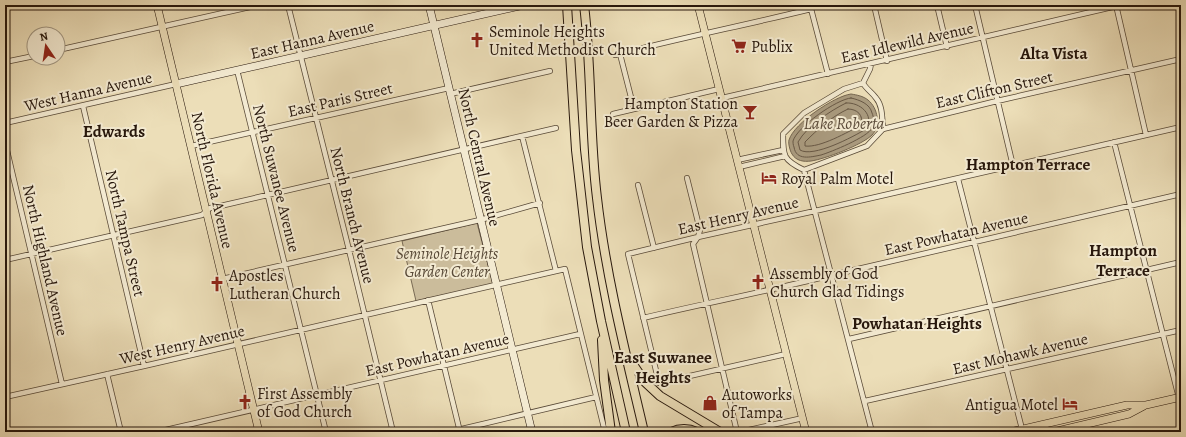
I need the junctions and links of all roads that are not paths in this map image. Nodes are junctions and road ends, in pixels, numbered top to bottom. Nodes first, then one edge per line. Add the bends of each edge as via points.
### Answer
1 (157, 5) edge
2 (259, 5) edge
3 (288, 5) edge
4 (429, 5) edge
5 (524, 5) edge
6 (698, 5) edge
7 (874, 5) edge
8 (937, 5) edge
9 (975, 5) edge
10 (1117, 5) edge
11 (584, 7) edge
12 (811, 7) edge
13 (567, 9) edge
14 (434, 25) junction
15 (163, 27) junction
16 (705, 33) junction
17 (982, 38) junction
18 (947, 47) junction
19 (66, 48) edge
20 (301, 56) junction
21 (26, 58) edge
22 (1181, 59) edge
23 (887, 61) junction
24 (5, 62) edge
25 (871, 64) junction
26 (237, 70) junction
27 (1131, 70) junction
28 (550, 71) dead end
29 (828, 74) junction
30 (863, 83) junction
31 (176, 84) junction
32 (720, 89) junction
33 (450, 91) junction
34 (722, 98) junction
35 (997, 101) junction
36 (83, 106) junction
37 (634, 110) junction
38 (613, 114) dead end
39 (316, 117) junction
40 (5, 123) edge
41 (1181, 127) edge
42 (556, 128) dead end
43 (883, 129) junction
44 (252, 132) junction
45 (1146, 135) junction
46 (522, 136) junction
47 (5, 142) edge
48 (1114, 142) junction
49 (191, 146) junction
50 (463, 150) junction
51 (783, 150) junction
52 (785, 156) junction
53 (738, 164) junction
54 (1013, 166) junction
55 (804, 170) junction
56 (687, 178) dead end
57 (958, 179) junction
58 (331, 180) junction
59 (638, 185) dead end
60 (268, 194) junction
61 (1181, 194) edge
62 (540, 204) junction
63 (1131, 206) junction
64 (207, 212) junction
65 (815, 212) junction
66 (480, 220) junction
67 (754, 225) junction
68 (113, 235) junction
69 (698, 237) junction
70 (975, 243) junction
71 (654, 248) junction
72 (349, 250) junction
73 (32, 254) junction
74 (5, 260) edge
75 (1181, 262) edge
76 (285, 265) junction
77 (1147, 270) junction
78 (556, 271) junction
79 (832, 275) junction
80 (222, 279) junction
81 (496, 285) junction
82 (770, 290) junction
83 (428, 300) junction
84 (706, 303) junction
85 (992, 307) junction
86 (365, 315) junction
87 (643, 318) junction
88 (601, 321) junction
89 (301, 330) junction
90 (1181, 330) edge
91 (580, 334) junction
92 (1163, 334) junction
93 (849, 339) junction
94 (238, 345) junction
95 (512, 350) junction
96 (625, 351) junction
97 (786, 354) junction
98 (144, 366) junction
99 (444, 366) junction
100 (722, 368) junction
101 (1008, 370) junction
102 (107, 374) junction
103 (380, 380) junction
104 (62, 384) junction
105 (317, 395) junction
106 (5, 397) edge
107 (596, 397) junction
108 (1180, 398) edge
109 (865, 401) junction
110 (1146, 405) junction
111 (254, 410) junction
112 (528, 414) junction
113 (1089, 414) junction
114 (802, 418) junction
115 (1081, 429) edge
116 (460, 431) edge
117 (1022, 431) edge
118 (121, 432) edge
119 (157, 432) edge
120 (259, 432) edge
121 (326, 432) edge
122 (392, 432) edge
123 (449, 432) edge
124 (532, 432) edge
125 (605, 432) edge
126 (611, 432) edge
127 (626, 432) edge
128 (644, 432) edge
129 (671, 432) edge
130 (697, 432) edge
131 (720, 432) edge
132 (739, 432) edge
133 (806, 432) edge
134 (872, 432) edge
135 (1010, 432) edge
136 (1053, 432) edge

1 - 15 main road, North Florida Avenue
2 - 15 street
3 - 20 street, North Branch Avenue
4 - 14 street, North Central Avenue
5 - 14 street, East Hanna Avenue
6 - 16 main road
7 - 23 street
8 - 18 street
9 - 17 street
10 - 17 street, East Idlewild Avenue
10 - 27 street
11 - 96 highway via 597,197
12 - 16 street
12 - 29 street
13 - 88 highway via 578,178 586,247
14 - 20 street, East Hanna Avenue
14 - 33 street, North Central Avenue
15 - 19 street
15 - 31 main road, North Florida Avenue
16 - 32 main road
16 - 37 street via 618,54
17 - 18 street, East Idlewild Avenue
17 - 35 street
18 - 23 street, East Idlewild Avenue
20 - 26 street, East Hanna Avenue
20 - 39 street, North Branch Avenue
21 - 24 street
22 - 27 street, East Clifton Street
23 - 25 street, East Idlewild Avenue
25 - 29 street, East Idlewild Avenue
25 - 30 street
26 - 31 street, East Hanna Avenue
26 - 44 street, North Suwanee Avenue
27 - 35 street, East Clifton Street
27 - 45 street
28 - 33 street, East Paris Street
29 - 34 street, East Idlewild Avenue
30 - 43 street via 881,108
30 - 51 street via 844,89 804,113 784,134
31 - 36 street, West Hanna Avenue
31 - 49 main road, North Florida Avenue
32 - 34 main road
32 - 37 street
33 - 39 street, East Paris Street
33 - 50 street, North Central Avenue
34 - 53 main road
35 - 43 street, East Clifton Street
35 - 54 street
36 - 40 street, West Hanna Avenue
36 - 68 street, North Tampa Street
37 - 38 street
39 - 44 street, East Paris Street
39 - 58 street, North Branch Avenue
41 - 45 street, East Henry Avenue
42 - 46 street
43 - 55 street via 867,146
44 - 49 street, East Paris Street
44 - 60 street, North Suwanee Avenue
45 - 48 street, East Henry Avenue
46 - 50 street
46 - 62 street
47 - 73 street, North Highland Avenue
48 - 54 street, East Henry Avenue
48 - 63 street
49 - 64 main road, North Florida Avenue
50 - 58 street
50 - 66 street, North Central Avenue
51 - 52 street
51 - 53 street
52 - 53 street
52 - 55 street via 791,164
53 - 67 main road
54 - 57 street, East Henry Avenue
55 - 65 street
56 - 69 street via 700,230
57 - 65 street, East Henry Avenue
57 - 70 street
58 - 60 street
58 - 72 street, North Branch Avenue
59 - 71 street
60 - 64 street via 210,208
60 - 76 street, North Suwanee Avenue
61 - 63 street, East Powhatan Avenue
62 - 66 street
62 - 78 street
63 - 70 street, East Powhatan Avenue
63 - 77 street
64 - 68 street
64 - 80 main road, North Florida Avenue
65 - 67 street, East Henry Avenue
65 - 79 street
66 - 72 street
66 - 81 street, North Central Avenue
67 - 69 street, East Henry Avenue
67 - 82 main road
68 - 73 street
68 - 98 street, North Tampa Street
69 - 71 street, East Henry Avenue
69 - 84 street via 693,244
70 - 79 street, East Powhatan Avenue
70 - 85 street
71 - 87 street, East Henry Avenue via 628,254
72 - 76 street
72 - 86 street, North Branch Avenue
73 - 74 street
73 - 104 street, North Highland Avenue
75 - 77 street
76 - 80 street
76 - 89 street, North Suwanee Avenue
77 - 85 street
77 - 92 street
78 - 81 street
78 - 91 street via 565,269
79 - 82 street, East Powhatan Avenue
79 - 93 street
80 - 94 main road, North Florida Avenue
81 - 83 street
81 - 95 street, North Central Avenue
82 - 84 street, East Powhatan Avenue
82 - 97 main road
83 - 86 street
83 - 99 street
84 - 87 street, East Powhatan Avenue
84 - 100 street
85 - 93 street
85 - 101 street
86 - 89 street, West Henry Avenue
86 - 103 street, North Branch Avenue
87 - 100 street via 659,383
88 - 126 highway via 604,380
88 - 127 highway
89 - 94 street, West Henry Avenue
89 - 105 street, North Suwanee Avenue
90 - 92 street, East Mohawk Avenue
91 - 95 street, East Powhatan Avenue
91 - 107 street
92 - 101 street, East Mohawk Avenue
92 - 108 street
93 - 109 street
94 - 98 street, West Henry Avenue
94 - 111 main road, North Florida Avenue
95 - 99 street, East Powhatan Avenue
95 - 112 street, North Central Avenue
96 - 128 highway
96 - 131 highway via 645,382 660,396
97 - 100 street
97 - 114 main road
98 - 102 street, West Henry Avenue
99 - 103 street, East Powhatan Avenue
99 - 116 street
100 - 132 street
101 - 109 street, East Mohawk Avenue
101 - 117 street
102 - 104 street, West Henry Avenue
102 - 118 street
103 - 105 street, East Powhatan Avenue
103 - 122 street, North Branch Avenue
104 - 106 street, West Henry Avenue
105 - 111 street, East Powhatan Avenue
105 - 121 street, North Suwanee Avenue
107 - 112 street
107 - 125 street
108 - 110 main road
109 - 134 street
110 - 113 main road via 1127,405
110 - 115 main road via 1129,414
111 - 119 street, East Powhatan Avenue
111 - 120 main road, North Florida Avenue
112 - 116 street
112 - 124 street, North Central Avenue
113 - 115 main road via 1082,421
113 - 117 main road
114 - 132 street
114 - 133 main road
115 - 136 main road
116 - 123 street
117 - 135 main road
129 - 130 highway via 683,429

